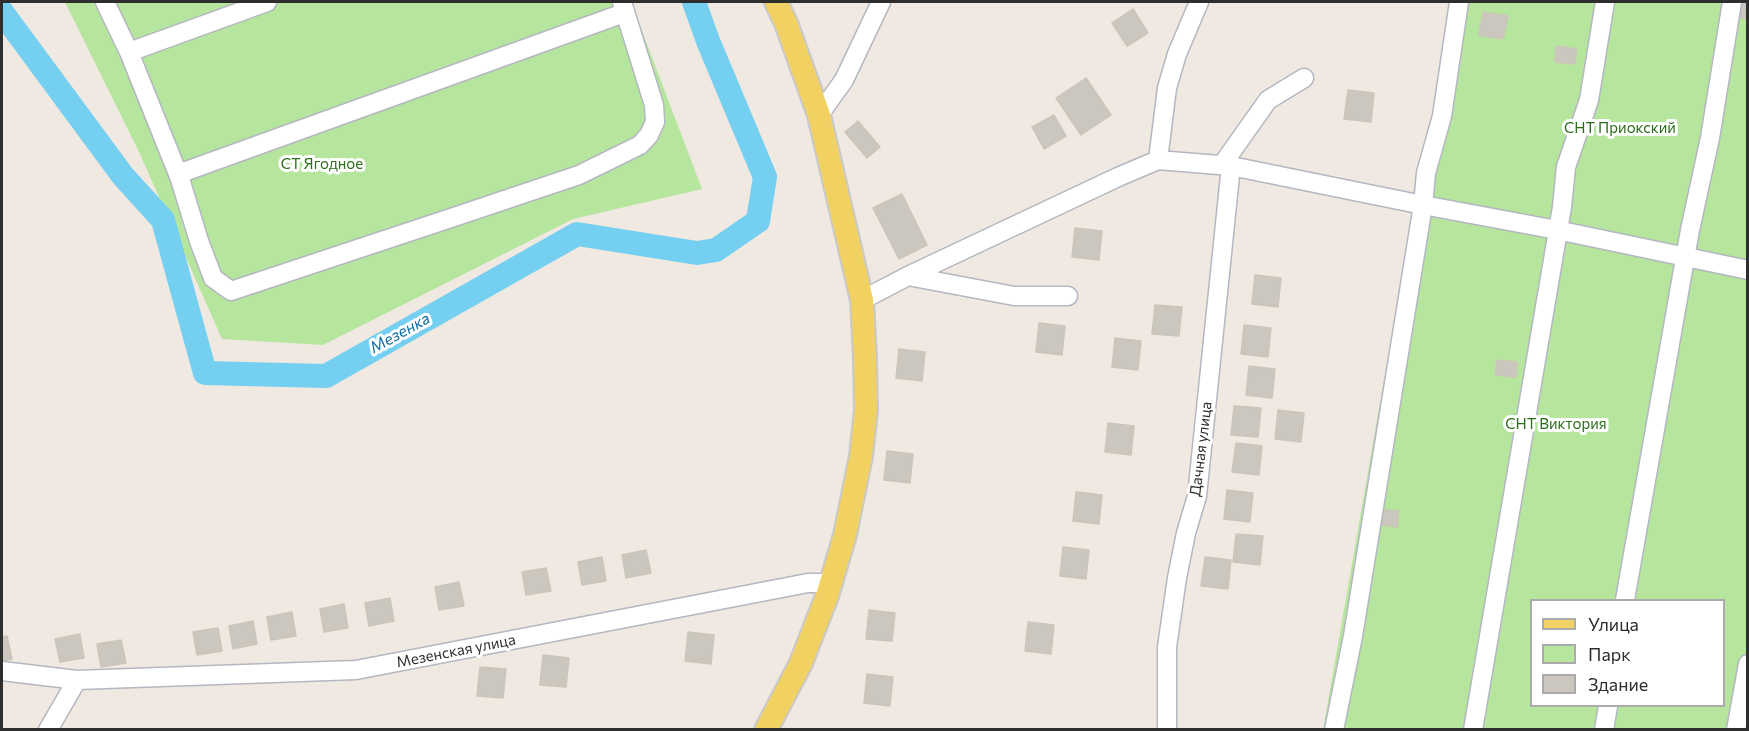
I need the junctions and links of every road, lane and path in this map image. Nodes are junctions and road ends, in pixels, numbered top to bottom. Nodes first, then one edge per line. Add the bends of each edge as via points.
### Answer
1 (105, 2) edge
2 (267, 2) edge
3 (776, 2) edge
4 (881, 2) edge
5 (1199, 2) edge
6 (1459, 2) edge
7 (1605, 2) edge
8 (1732, 2) edge
9 (623, 7) edge
10 (129, 52) junction
11 (1304, 78) dead end
12 (819, 115) junction
13 (1158, 160) junction
14 (1227, 166) junction
15 (178, 174) junction
16 (1423, 205) junction
17 (1557, 230) junction
18 (1686, 257) junction
19 (1748, 270) edge
20 (908, 276) junction
21 (1068, 296) dead end
22 (862, 300) junction
23 (831, 583) junction
24 (1625, 599) edge
25 (1748, 664) edge
26 (2, 671) edge
27 (77, 680) junction
28 (1608, 707) edge
29 (48, 729) edge
30 (765, 729) edge
31 (1167, 729) edge
32 (1334, 729) edge
33 (1473, 729) edge
34 (1604, 729) edge
35 (1736, 729) edge

1 - 10 street
2 - 10 street
3 - 12 main road
4 - 12 street via 844,80
5 - 13 street via 1167,88
6 - 16 street via 1442,116 1426,173
7 - 17 street via 1589,100 1566,167
8 - 18 street
9 - 15 street
9 - 15 street via 654,105 655,122 640,146 579,174 231,291 213,278
10 - 15 street
11 - 14 street via 1268,100
12 - 22 main road
13 - 14 street
13 - 20 street
14 - 16 street
14 - 31 street, Дачная улица via 1197,496 1186,532 1167,647
16 - 17 street
16 - 32 street via 1353,636
17 - 18 street
17 - 33 street
18 - 19 street
18 - 24 street
20 - 21 street via 1014,296
20 - 22 street
22 - 23 main road via 866,410 861,456
23 - 27 street, Мезенская улица via 808,583 356,670
23 - 30 main road via 801,663
25 - 35 street
26 - 27 street, Мезенская улица
27 - 29 street
28 - 34 street

